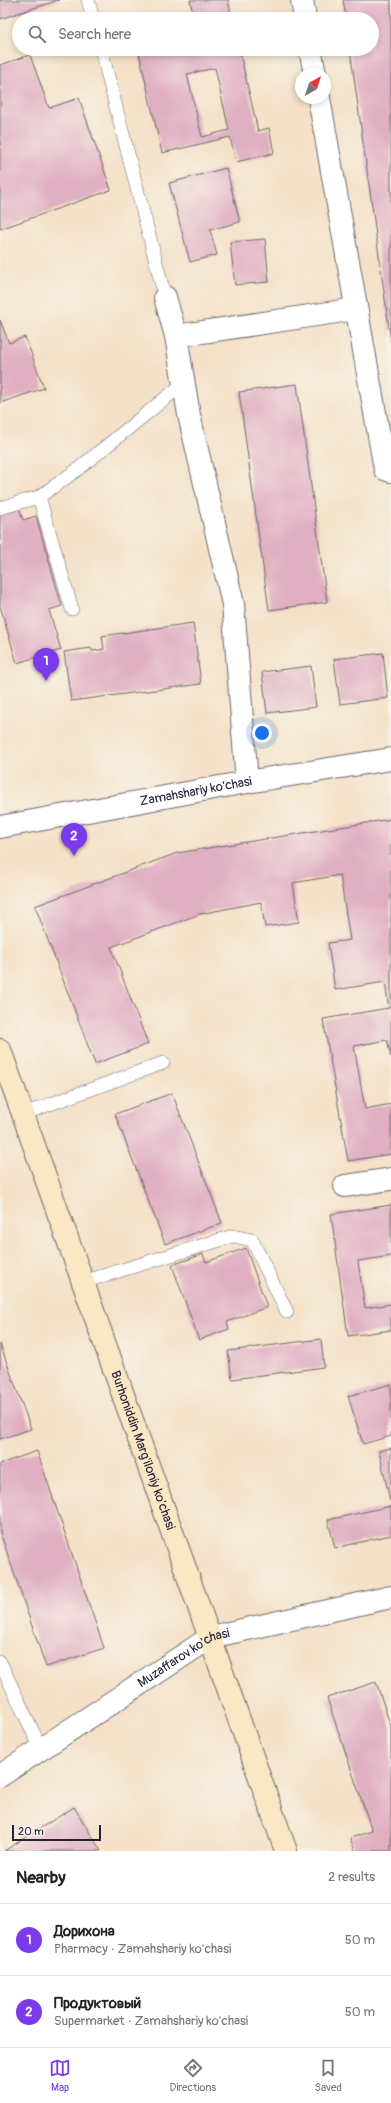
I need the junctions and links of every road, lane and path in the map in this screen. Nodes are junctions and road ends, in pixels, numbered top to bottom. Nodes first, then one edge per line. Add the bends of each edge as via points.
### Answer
1 (88, 0) edge
2 (302, 0) edge
3 (91, 12) edge
4 (304, 12) edge
5 (103, 56) edge
6 (311, 56) edge
7 (314, 68) edge
8 (320, 104) edge
9 (165, 297) joint
10 (356, 309) junction
11 (176, 336) junction
12 (184, 383) junction
13 (391, 471) edge
14 (39, 498) junction
15 (0, 508) edge
16 (72, 609) dead end
17 (391, 758) edge
18 (247, 782) junction
19 (0, 826) edge
20 (0, 1050) edge
21 (163, 1063) dead end
22 (4, 1073) edge
23 (23, 1114) junction
24 (391, 1180) edge
25 (345, 1186) dead end
26 (83, 1282) junction
27 (287, 1312) dead end
28 (391, 1597) edge
29 (211, 1637) junction
30 (0, 1662) edge
31 (41, 1749) junction
32 (0, 1776) edge
33 (286, 1851) edge

1 - 3 lane
2 - 4 street
5 - 9 lane
6 - 7 street
8 - 10 street
9 - 11 street
10 - 11 street
10 - 13 street via 385,469
11 - 12 street
12 - 14 lane
12 - 18 street via 233,604
14 - 15 lane
14 - 16 lane
17 - 18 street, Zamahshariy ko'chasi
18 - 19 street, Zamahshariy ko'chasi
20 - 22 street, Burhoniddin Marg'iloniy ko'chasi
21 - 23 lane
22 - 23 street, Burhoniddin Marg'iloniy ko'chasi
23 - 26 street, Burhoniddin Marg'iloniy ko'chasi
24 - 25 street
26 - 27 lane via 233,1236 252,1240
26 - 29 street, Burhoniddin Marg'iloniy ko'chasi
28 - 29 street, Muzaffarov ko'chasi
29 - 31 street, Muzaffarov ko'chasi
29 - 33 street, Burhoniddin Marg'iloniy ko'chasi
30 - 31 lane
31 - 32 street, Muzaffarov ko'chasi

